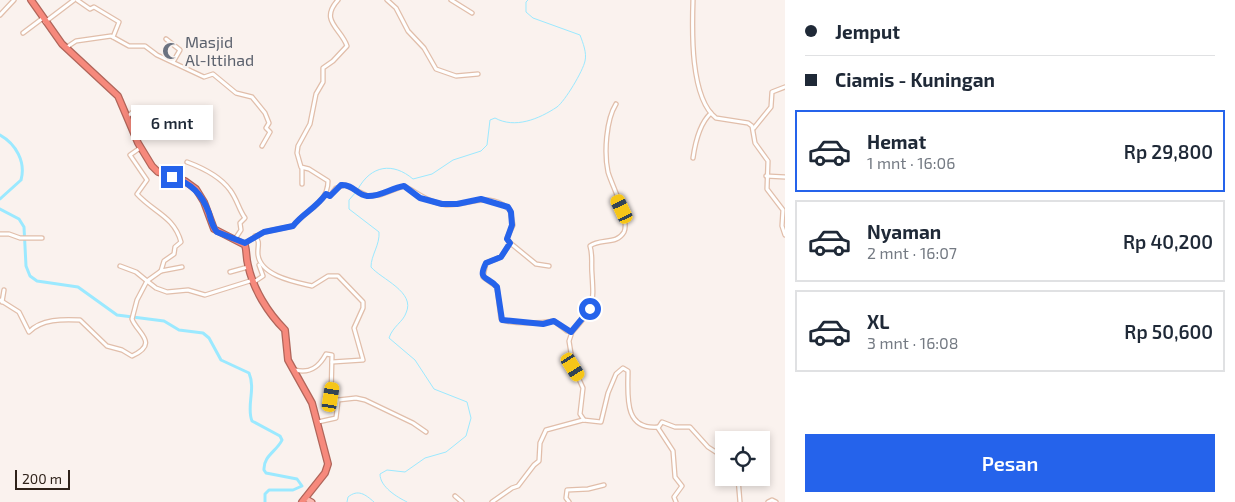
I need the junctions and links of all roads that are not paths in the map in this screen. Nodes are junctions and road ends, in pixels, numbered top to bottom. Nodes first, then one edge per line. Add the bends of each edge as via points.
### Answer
1 (14, 0) edge
2 (31, 0) edge
3 (76, 0) edge
4 (338, 0) edge
5 (387, 0) edge
6 (450, 0) edge
7 (693, 0) edge
8 (472, 13) dead end
9 (0, 15) edge
10 (44, 20) junction
11 (23, 33) dead end
12 (113, 37) junction
13 (166, 39) dead end
14 (66, 48) junction
15 (173, 62) junction
16 (478, 74) dead end
17 (785, 87) edge
18 (616, 104) dead end
19 (138, 108) dead end
20 (711, 113) junction
21 (127, 117) junction
22 (753, 129) junction
23 (262, 146) dead end
24 (140, 148) junction
25 (693, 158) dead end
26 (187, 162) dead end
27 (302, 168) junction
28 (766, 176) junction
29 (785, 178) edge
30 (302, 184) dead end
31 (326, 194) junction
32 (0, 234) edge
33 (785, 235) edge
34 (255, 236) junction
35 (42, 238) dead end
36 (235, 239) junction
37 (245, 243) junction
38 (510, 243) junction
39 (260, 265) dead end
40 (120, 266) dead end
41 (549, 266) dead end
42 (182, 267) dead end
43 (248, 267) junction
44 (161, 272) junction
45 (230, 272) dead end
46 (147, 281) junction
47 (254, 281) junction
48 (4, 290) dead end
49 (1, 301) edge
50 (572, 331) junction
51 (332, 362) junction
52 (292, 369) junction
53 (338, 400) junction
54 (584, 420) junction
55 (318, 422) junction
56 (658, 427) junction
57 (426, 432) dead end
58 (715, 451) edge
59 (604, 485) dead end
60 (739, 486) edge
61 (455, 496) dead end
62 (303, 500) edge
63 (312, 502) edge
64 (462, 502) edge
65 (492, 502) edge
66 (569, 502) edge
67 (676, 502) edge
68 (740, 502) edge
69 (768, 502) edge
70 (776, 502) edge

1 - 9 street
2 - 10 highway
3 - 10 street
3 - 12 street via 118,20
4 - 27 street via 330,15 347,45 323,68 323,82 316,94 310,124 298,146
5 - 16 street via 396,8 408,31 424,48 436,69 456,76
6 - 8 street
7 - 20 street via 692,37 700,91
10 - 11 street
10 - 14 highway
12 - 14 street via 76,41
12 - 15 street via 129,46 144,46
13 - 15 street via 180,50
14 - 21 highway via 117,94
15 - 23 street via 204,77 213,74 236,93 252,97 265,113 268,123 266,128 270,133
17 - 22 street via 772,92 771,107
18 - 50 street via 610,121 607,162 625,227 617,238 590,246 593,301
19 - 21 street
20 - 22 street via 718,119 750,123
20 - 25 street via 697,140
21 - 24 highway
22 - 28 street via 756,144 768,161
24 - 36 highway via 158,172 185,181 196,189 214,229
24 - 44 street via 130,155 148,180 137,194 174,224 181,242 175,247 174,254 164,261
26 - 36 street via 202,168 230,190 245,218
27 - 30 street
27 - 31 street via 326,178
28 - 29 street
28 - 33 street via 768,191 783,210
31 - 34 street via 293,226
31 - 38 street via 330,196 341,185 363,194 380,194 404,186 420,198 444,204 485,199 510,210 512,225 507,239
32 - 35 street
34 - 37 street
34 - 51 street via 259,242 259,258 272,273 312,286 328,276 338,276 363,302 354,328 362,360
36 - 37 highway
37 - 43 highway
38 - 41 street via 536,264
38 - 50 street via 501,257 486,263 482,274 497,287 501,319 543,324 554,321
39 - 47 street via 263,276
40 - 46 street via 136,272
42 - 44 street
43 - 45 street
43 - 47 highway
44 - 46 street
46 - 47 street via 167,292 188,290 205,295
46 - 49 street via 132,319 145,339 141,350 132,356 107,346 80,320 40,324 29,332 17,310
47 - 52 highway via 274,320 285,330
48 - 49 street
50 - 54 street via 569,341 573,366 583,383 580,415
51 - 52 street via 333,356 326,354 318,366 304,372
51 - 53 street via 331,397
52 - 55 highway via 312,404
53 - 55 street via 336,418
53 - 57 street via 365,400 401,416
54 - 56 street via 599,423 603,419 603,410 616,376 625,368 628,371 628,403 632,415 645,426
54 - 65 street via 543,432 539,461 518,486
55 - 62 highway via 328,468
56 - 58 street via 665,422 690,427
56 - 67 street via 673,451 675,477 682,485 674,497
59 - 66 street via 567,490
60 - 68 street
61 - 64 street
62 - 63 main road
69 - 70 street

